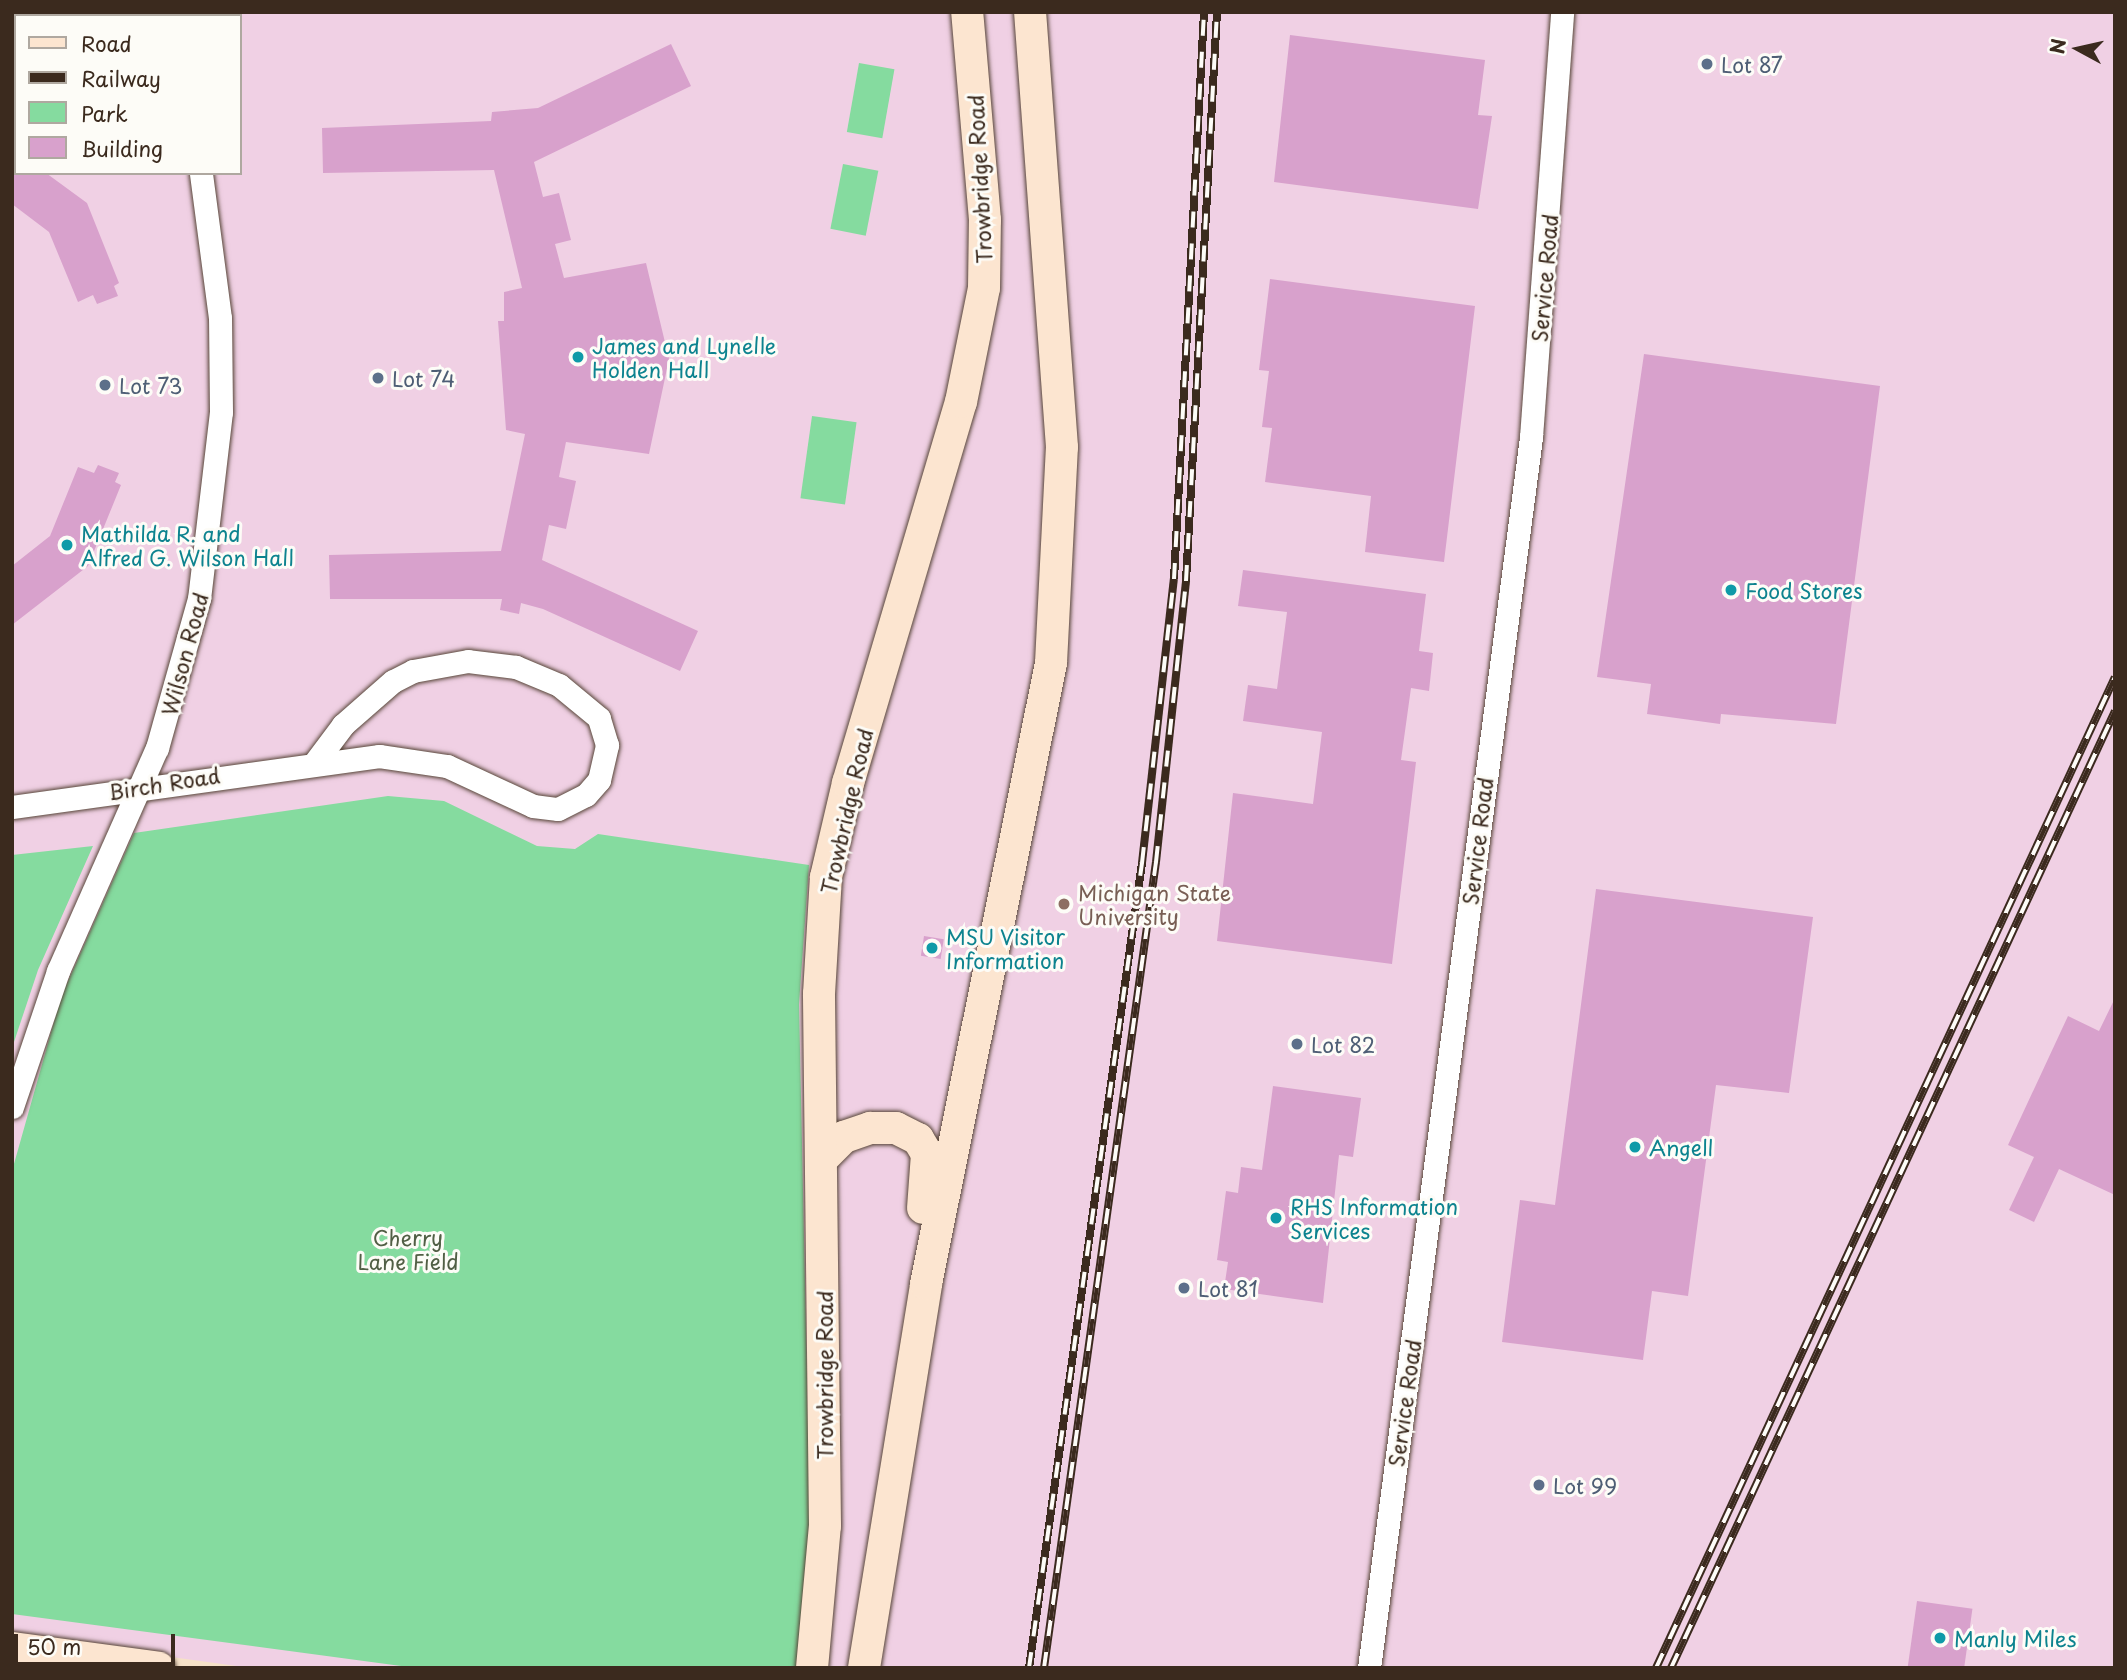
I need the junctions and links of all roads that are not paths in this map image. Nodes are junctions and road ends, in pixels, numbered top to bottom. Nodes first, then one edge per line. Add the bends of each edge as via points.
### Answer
1 (967, 12) edge
2 (1030, 12) edge
3 (1562, 12) edge
4 (201, 175) edge
5 (316, 761) junction
6 (141, 787) junction
7 (12, 807) edge
8 (12, 1107) edge
9 (824, 1158) junction
10 (889, 1489) junction
11 (12, 1647) edge
12 (159, 1668) edge
13 (812, 1668) edge
14 (864, 1668) edge
15 (1369, 1668) edge

1 - 9 street, Trowbridge Road via 985,220 984,288 961,402 848,782 826,877 819,994
2 - 10 street via 1062,447 1051,663
3 - 15 street, Service Road via 1531,436
4 - 6 street, Wilson Road via 220,318 215,499 186,661
5 - 5 street, Birch Road via 412,759 472,775 533,806 558,809 586,795 599,780 607,745 599,718 559,685 516,667 468,662 413,671 393,681 343,725
5 - 6 street, Birch Road
6 - 7 street, Birch Road
6 - 8 street, Wilson Road via 58,971
9 - 10 street via 844,1137 870,1128 896,1128 918,1139 927,1154 929,1177 885,1409
9 - 13 street, Trowbridge Road via 825,1526
10 - 14 street
11 - 12 street

